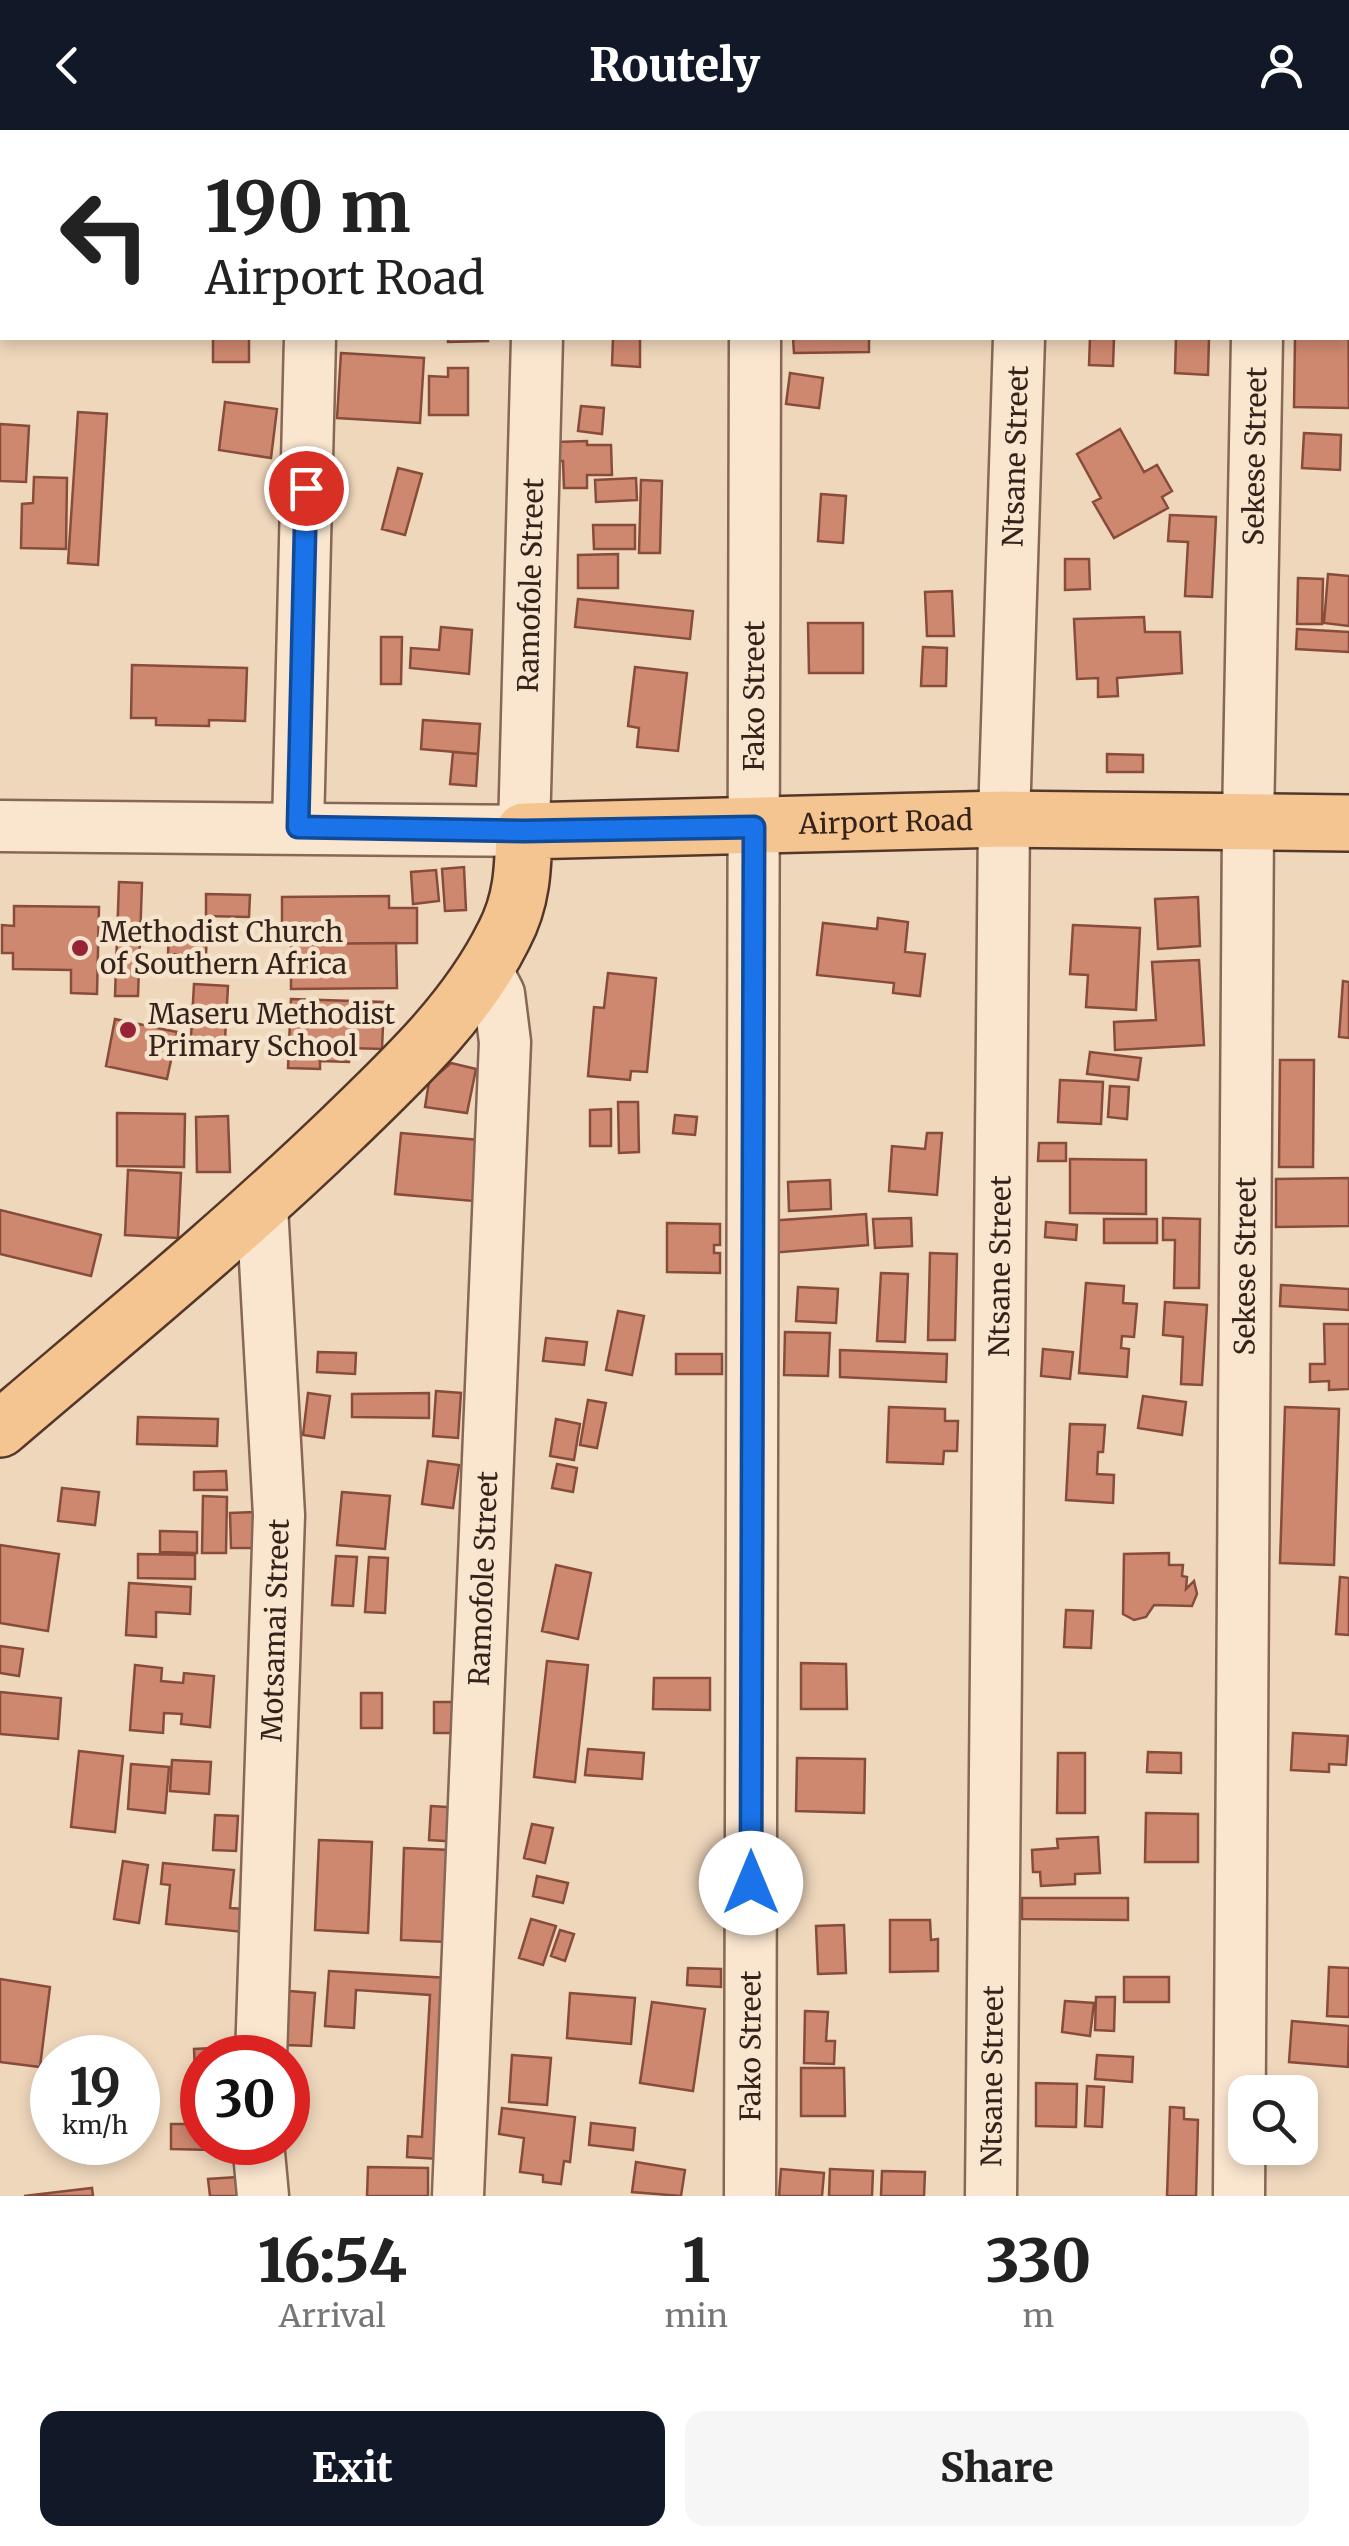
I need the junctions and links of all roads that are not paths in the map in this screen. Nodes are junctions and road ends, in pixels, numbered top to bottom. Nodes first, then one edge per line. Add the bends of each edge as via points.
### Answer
1 (310, 340) edge
2 (537, 340) edge
3 (755, 340) edge
4 (1019, 340) edge
5 (1257, 340) edge
6 (1004, 819) junction
7 (1248, 822) junction
8 (1349, 823) edge
9 (0, 826) edge
10 (298, 827) junction
11 (754, 827) junction
12 (524, 831) junction
13 (485, 967) junction
14 (262, 1206) junction
15 (0, 1429) edge
16 (262, 2035) edge
17 (260, 2165) edge
18 (262, 2196) edge
19 (458, 2196) edge
20 (750, 2196) edge
21 (991, 2196) edge
22 (1239, 2196) edge

1 - 10 street
2 - 12 street, Ramofole Street
3 - 11 street, Fako Street
4 - 6 street, Ntsane Street
5 - 7 street, Sekese Street
6 - 7 main road, Airport Road
6 - 11 main road, Airport Road
6 - 21 street, Ntsane Street
7 - 8 main road, Airport Road
7 - 22 street, Sekese Street
9 - 10 street, Airport Road
10 - 12 street, Airport Road
11 - 12 main road, Airport Road
11 - 20 street, Fako Street
12 - 13 main road via 522,888
13 - 14 main road via 458,1010
13 - 19 street, Ramofole Street via 499,994 505,1042
14 - 15 main road
14 - 16 street, Motsamai Street via 279,1515
17 - 18 street

